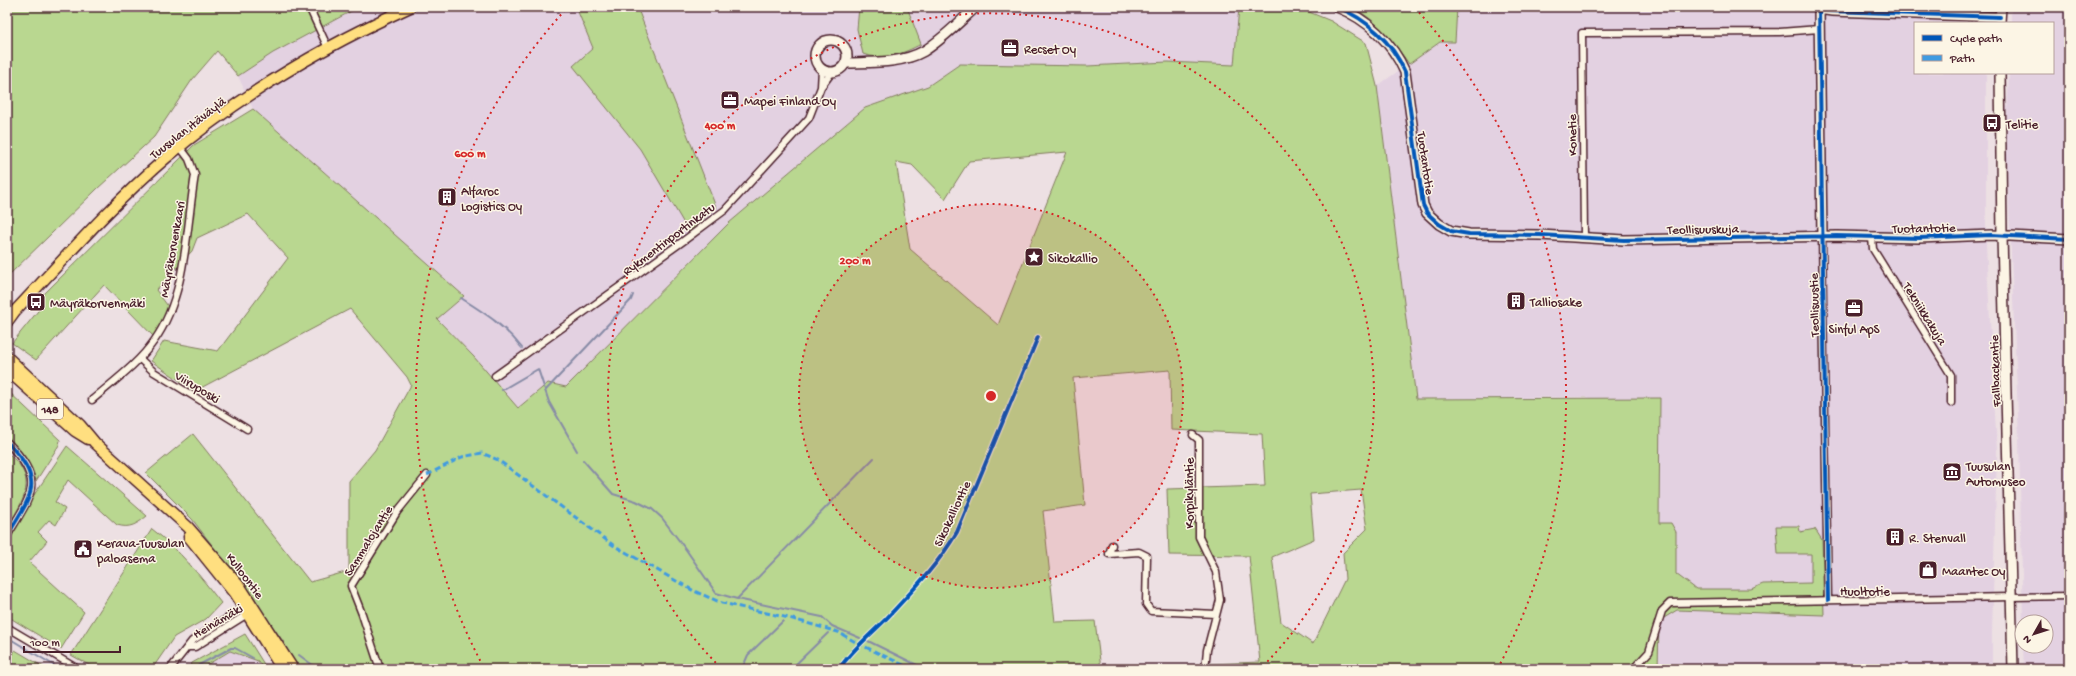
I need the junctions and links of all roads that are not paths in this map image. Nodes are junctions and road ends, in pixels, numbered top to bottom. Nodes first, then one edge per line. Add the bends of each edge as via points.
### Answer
1 (309, 7) edge
2 (410, 7) edge
3 (976, 7) edge
4 (1337, 7) edge
5 (2000, 7) edge
6 (1819, 8) edge
7 (2000, 20) edge
8 (1819, 29) junction
9 (328, 48) junction
10 (847, 52) junction
11 (864, 62) junction
12 (846, 63) junction
13 (822, 69) junction
14 (832, 72) junction
15 (2000, 74) edge
16 (821, 87) junction
17 (180, 147) junction
18 (2002, 236) junction
19 (1584, 237) junction
20 (1822, 237) junction
21 (1872, 238) junction
22 (2069, 239) edge
23 (11, 313) edge
24 (7, 322) edge
25 (7, 357) edge
26 (140, 358) junction
27 (7, 370) edge
28 (495, 376) dead end
29 (92, 400) dead end
30 (1951, 403) dead end
31 (247, 429) dead end
32 (1193, 435) dead end
33 (7, 442) edge
34 (95, 444) junction
35 (427, 475) dead end
36 (7, 536) edge
37 (1112, 545) dead end
38 (2069, 596) edge
39 (2011, 597) junction
40 (1828, 600) junction
41 (250, 608) junction
42 (1216, 614) junction
43 (7, 627) edge
44 (78, 669) edge
45 (170, 669) edge
46 (282, 669) edge
47 (293, 669) edge
48 (380, 669) edge
49 (1205, 669) edge
50 (1633, 669) edge
51 (2013, 669) edge

1 - 9 street
2 - 9 main road, Tuusulan itäväylä
3 - 11 street via 924,51 903,59
4 - 19 street, Tuotantotie via 1365,22 1385,40 1399,58 1405,72 1421,194 1427,213 1452,231 1469,234
5 - 7 street
6 - 7 street via 1832,11
6 - 8 street, Teollisuustie
8 - 19 street, Konetie via 1780,32 1582,34
8 - 20 street, Teollisuustie
9 - 17 main road, Tuusulan itäväylä via 275,78
10 - 11 street
10 - 12 street
10 - 13 street via 838,40 823,42 815,54
11 - 12 street
12 - 14 street via 838,71
13 - 14 street
13 - 16 street, Rykmentinportinkatu
14 - 16 street, Rykmentinportinkatu
15 - 18 street, Fallbackantie
16 - 28 street, Rykmentinportinkatu via 809,118 724,210
17 - 23 main road, Tuusulan itäväylä via 97,223
17 - 26 street, Mäyräkorvenkaari via 189,159 195,175 180,279 164,326
18 - 21 street, Tuotantotie
18 - 22 street, Tuotantotie
18 - 39 street, Fallbackantie
19 - 20 street, Teollisuuskuja via 1624,240
20 - 21 street, Tuotantotie
20 - 40 street, Teollisuustie
21 - 30 street, Tekniikkakuja via 1873,249 1951,375
23 - 24 main road, Tuusulan itäväylä
25 - 34 main road, Kulloontie / 148 via 80,425
26 - 29 street, Mäyräkorvenkaari
26 - 31 street, Viiruposki via 154,372
27 - 34 main road, Kulloontie / 148 via 75,431
32 - 42 street, Korpikyläntie via 1199,440 1199,536 1216,572 1220,600
33 - 36 street via 29,469 32,488
34 - 41 main road, Kulloontie / 148 via 188,527 230,574
35 - 48 street, Sammalojantie via 397,512 351,586
37 - 42 street via 1109,554 1139,552 1147,556 1146,604 1151,611
38 - 39 street, Huoltotie
39 - 40 street, Huoltotie via 1897,601
39 - 51 street, Fallbackantie
40 - 50 street, Huoltotie via 1670,603 1662,611 1649,652
41 - 45 street, Heinämäki via 192,641
41 - 46 main road, Kulloontie / 148
41 - 47 main road, Kulloontie / 148
42 - 49 street, Korpikyläntie
43 - 44 street

